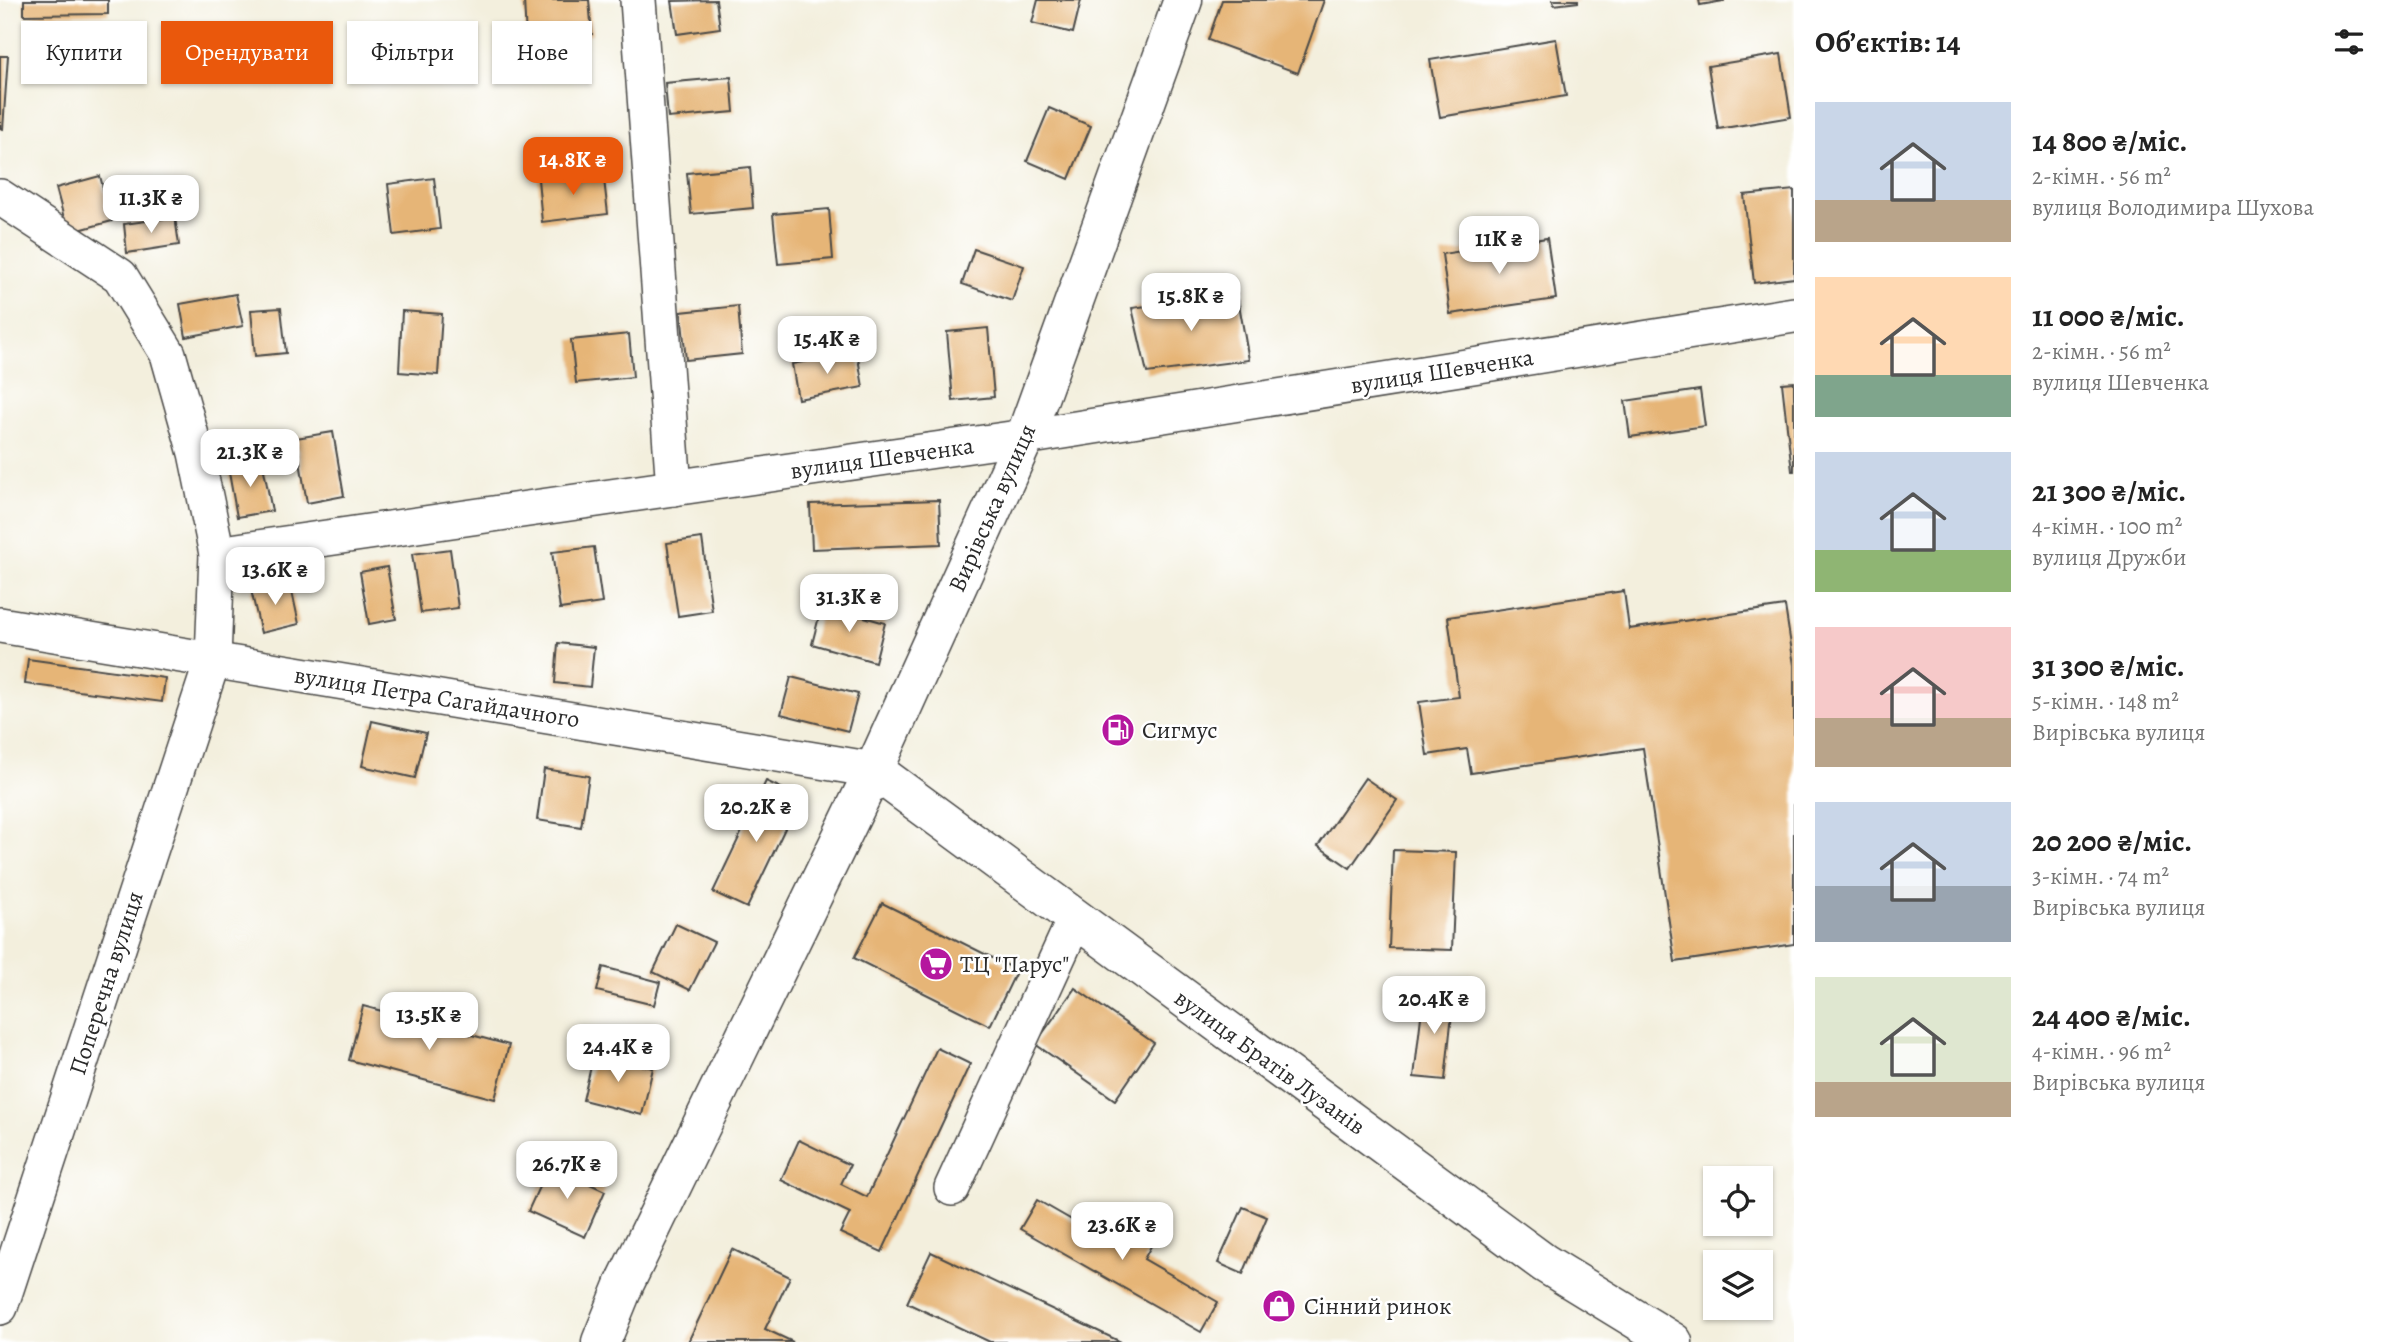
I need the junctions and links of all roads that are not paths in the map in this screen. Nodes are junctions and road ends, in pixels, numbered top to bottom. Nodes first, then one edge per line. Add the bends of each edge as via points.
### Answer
1 (638, 0) edge
2 (1183, 0) edge
3 (0, 197) edge
4 (1794, 315) edge
5 (1025, 437) junction
6 (674, 488) junction
7 (217, 554) junction
8 (0, 625) edge
9 (213, 659) junction
10 (874, 770) junction
11 (1075, 919) junction
12 (952, 1188) dead end
13 (0, 1307) edge
14 (601, 1342) edge
15 (1673, 1342) edge

1 - 6 street
2 - 5 main road, Вирівська вулиця
3 - 7 street, Поперечна вулиця via 120,276 168,354 196,453
4 - 5 street, вулиця Шевченка
5 - 6 street, вулиця Шевченка
5 - 10 main road, Вирівська вулиця
6 - 7 street, вулиця Шевченка
7 - 9 street, Поперечна вулиця
8 - 9 street, вулиця Петра Сагайдачного
9 - 10 street, вулиця Петра Сагайдачного
9 - 13 street, Поперечна вулиця
10 - 11 main road, вулиця Братів Лузанів
10 - 14 main road, Вирівська вулиця via 625,1283
11 - 12 street
11 - 15 main road, вулиця Братів Лузанів via 1544,1263

